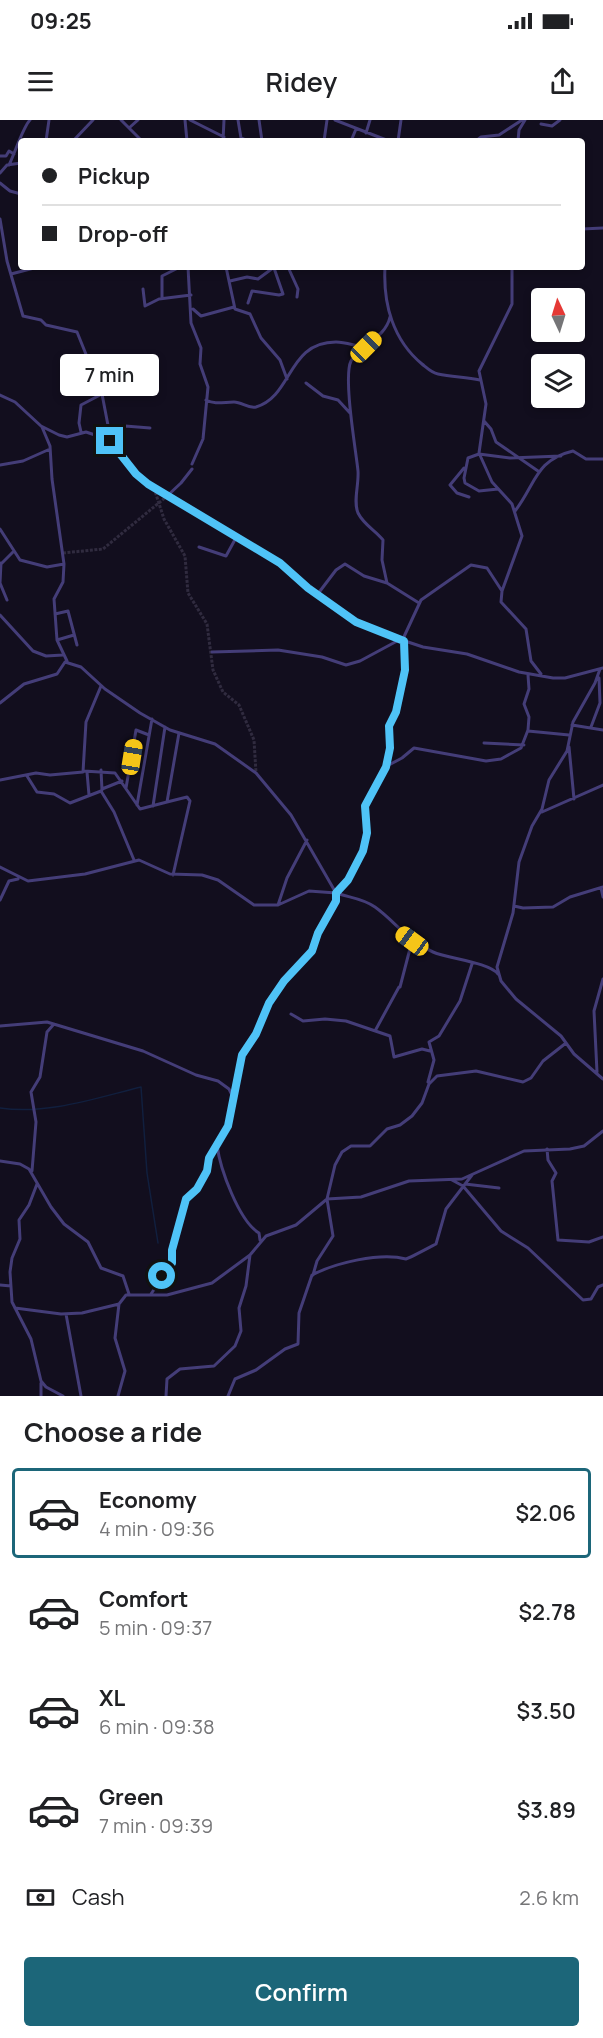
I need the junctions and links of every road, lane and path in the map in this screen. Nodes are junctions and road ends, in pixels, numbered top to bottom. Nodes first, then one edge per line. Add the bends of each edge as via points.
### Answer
1 (30, 120) edge
2 (49, 120) edge
3 (93, 120) edge
4 (121, 120) edge
5 (138, 120) edge
6 (185, 120) edge
7 (190, 120) edge
8 (224, 120) edge
9 (238, 120) edge
10 (259, 120) edge
11 (327, 120) edge
12 (335, 120) edge
13 (370, 120) edge
14 (401, 120) edge
15 (523, 120) edge
16 (560, 120) edge
17 (343, 122) edge
18 (541, 124) dead end
19 (129, 128) junction
20 (356, 129) junction
21 (366, 133) junction
22 (21, 138) edge
23 (46, 138) edge
24 (76, 138) edge
25 (139, 138) edge
26 (187, 138) edge
27 (222, 138) edge
28 (224, 138) edge
29 (241, 138) edge
30 (262, 138) edge
31 (324, 138) edge
32 (352, 138) edge
33 (380, 138) edge
34 (398, 138) edge
35 (481, 138) edge
36 (518, 138) edge
37 (18, 145) edge
38 (15, 154) junction
39 (0, 156) edge
40 (18, 164) edge
41 (9, 165) junction
42 (1, 170) edge
43 (0, 183) edge
44 (18, 193) edge
45 (0, 219) edge
46 (603, 228) edge
47 (585, 229) edge
48 (0, 244) edge
49 (5, 249) junction
50 (27, 270) edge
51 (174, 270) edge
52 (188, 270) edge
53 (227, 270) edge
54 (270, 270) edge
55 (275, 270) edge
56 (289, 270) edge
57 (385, 270) edge
58 (512, 270) edge
59 (10, 274) junction
60 (230, 281) junction
61 (143, 289) dead end
62 (191, 295) junction
63 (297, 297) dead end
64 (162, 298) junction
65 (248, 303) dead end
66 (234, 307) junction
67 (192, 308) junction
68 (390, 317) junction
69 (366, 347) junction
70 (287, 380) junction
71 (480, 381) junction
72 (306, 383) dead end
73 (102, 394) junction
74 (0, 395) edge
75 (206, 399) junction
76 (351, 414) junction
77 (483, 421) junction
78 (41, 426) junction
79 (150, 428) dead end
80 (82, 433) junction
81 (110, 436) junction
82 (112, 443) junction
83 (50, 449) junction
84 (479, 454) junction
85 (520, 456) junction
86 (561, 456) junction
87 (603, 459) edge
88 (0, 465) edge
89 (465, 467) junction
90 (538, 471) junction
91 (499, 489) junction
92 (166, 497) junction
93 (469, 497) dead end
94 (515, 511) junction
95 (0, 529) edge
96 (237, 536) junction
97 (199, 547) dead end
98 (13, 552) junction
99 (1, 563) edge
100 (64, 564) junction
101 (387, 583) junction
102 (502, 591) junction
103 (316, 595) junction
104 (7, 600) dead end
105 (419, 603) junction
106 (55, 614) junction
107 (0, 615) edge
108 (74, 635) junction
109 (57, 640) junction
110 (402, 640) junction
111 (77, 645) dead end
112 (212, 652) dead end
113 (63, 656) junction
114 (68, 662) junction
115 (602, 668) edge
116 (528, 674) junction
117 (542, 675) junction
118 (598, 676) junction
119 (101, 686) junction
120 (0, 703) edge
121 (152, 719) junction
122 (572, 725) junction
123 (165, 727) junction
124 (591, 727) junction
125 (603, 730) edge
126 (528, 731) junction
127 (179, 733) junction
128 (570, 734) junction
129 (149, 735) junction
130 (484, 743) dead end
131 (524, 745) junction
132 (568, 746) junction
133 (386, 767) junction
134 (86, 771) junction
135 (101, 771) junction
136 (27, 777) junction
137 (0, 780) edge
138 (122, 781) junction
139 (603, 785) edge
140 (126, 788) junction
141 (102, 790) junction
142 (574, 792) junction
143 (89, 795) junction
144 (578, 797) junction
145 (574, 799) junction
146 (166, 802) junction
147 (137, 805) junction
148 (153, 806) junction
149 (540, 813) junction
150 (307, 840) junction
151 (134, 860) junction
152 (0, 867) edge
153 (172, 875) junction
154 (20, 879) junction
155 (602, 888) edge
156 (337, 893) junction
157 (603, 897) edge
158 (0, 900) edge
159 (278, 905) junction
160 (514, 906) junction
161 (412, 941) junction
162 (472, 964) junction
163 (498, 974) junction
164 (603, 979) edge
165 (291, 1014) dead end
166 (54, 1024) junction
167 (0, 1026) edge
168 (375, 1031) junction
169 (566, 1044) junction
170 (430, 1051) junction
171 (597, 1072) junction
172 (603, 1079) edge
173 (429, 1084) junction
174 (234, 1100) junction
175 (603, 1131) edge
176 (217, 1145) junction
177 (547, 1149) junction
178 (0, 1161) edge
179 (32, 1172) junction
180 (473, 1174) junction
181 (450, 1180) junction
182 (37, 1184) junction
183 (464, 1185) junction
184 (499, 1188) dead end
185 (327, 1199) junction
186 (603, 1237) edge
187 (260, 1242) junction
188 (250, 1255) junction
189 (313, 1275) junction
190 (0, 1285) edge
191 (603, 1285) edge
192 (12, 1286) junction
193 (129, 1294) junction
194 (151, 1294) junction
195 (119, 1304) junction
196 (14, 1308) junction
197 (66, 1314) junction
198 (41, 1381) junction
199 (41, 1396) edge
200 (63, 1396) edge
201 (81, 1396) edge
202 (118, 1396) edge
203 (166, 1396) edge
204 (228, 1396) edge

1 - 22 street
2 - 23 street
3 - 24 street
4 - 19 street
5 - 19 street
6 - 26 street
7 - 27 street
8 - 28 street
9 - 29 street
10 - 30 street
11 - 31 street
12 - 17 street
13 - 21 street
14 - 34 street
15 - 35 street via 497,136
15 - 36 street
16 - 18 street via 552,126
17 - 20 street
19 - 25 street
20 - 21 street
20 - 32 street
21 - 33 street
37 - 38 street
38 - 39 street via 9,151
38 - 41 street
40 - 41 street
41 - 42 street
43 - 44 street
45 - 49 street
46 - 47 street
48 - 49 street
49 - 59 street
50 - 59 street
51 - 64 street via 162,276
52 - 62 street
53 - 60 street
54 - 60 street via 258,279
55 - 65 street via 283,294 252,291
56 - 63 street via 298,289
57 - 68 street
58 - 71 street via 512,304 480,369
59 - 73 street via 25,318 77,332
60 - 66 street
61 - 64 street via 145,306
62 - 64 street
62 - 67 street
66 - 67 street via 201,316
66 - 70 street via 250,314 261,338 280,360
67 - 75 street via 191,323 201,348 200,362 208,387
68 - 69 street via 384,330
68 - 71 street via 405,350 430,371
69 - 70 street via 337,342 316,347 295,363
69 - 76 street via 350,363
70 - 75 street via 255,407
71 - 77 street via 486,405
72 - 76 street via 323,396 338,400
73 - 80 street via 81,405
73 - 81 street
74 - 78 street via 18,404
75 - 92 street via 203,439 192,466
76 - 101 street via 357,508 366,526 383,540 381,560
77 - 84 street
77 - 85 street via 496,442
78 - 80 street via 66,437
78 - 83 street
79 - 81 street via 125,426
80 - 82 street
81 - 82 street
82 - 92 street via 139,477
83 - 88 street via 23,461
83 - 100 street
84 - 85 street
84 - 89 street via 468,458
84 - 91 street
85 - 86 street
85 - 90 street
86 - 87 street via 573,451 586,459
86 - 90 street via 543,464
89 - 91 street via 464,478 469,486 481,491
89 - 93 street via 450,485 457,493
90 - 94 street
91 - 94 street
92 - 96 street
94 - 102 street via 521,542
95 - 98 street
96 - 97 street via 226,556
96 - 103 street via 286,567
98 - 99 street
98 - 100 street via 24,562 43,567
99 - 104 street via 0,584
100 - 106 street via 63,582 54,598
101 - 103 street via 342,564
101 - 105 street
102 - 105 street via 489,570 475,564
102 - 117 street via 501,602 526,629 531,661
103 - 110 street via 356,622
105 - 110 street
106 - 108 street via 68,610
106 - 109 street
107 - 113 street via 32,650 42,655
108 - 109 street
108 - 111 street
109 - 113 street
110 - 112 street via 346,665 278,650
110 - 116 street via 467,654
110 - 133 street via 405,670 389,726
113 - 114 street
114 - 119 street via 81,667
114 - 120 street via 57,674 24,684
115 - 117 street via 565,678
115 - 118 street
116 - 117 street
116 - 126 street via 524,704 529,717
118 - 122 street
118 - 124 street via 600,703
119 - 121 street
119 - 134 street via 86,722
121 - 123 street
121 - 129 street
122 - 124 street
122 - 128 street
123 - 127 street
123 - 148 street
124 - 125 street
126 - 128 street via 562,737
126 - 131 street
127 - 146 street
127 - 150 street via 215,744 256,773
128 - 132 street
129 - 140 street via 136,730
129 - 147 street
130 - 131 street
131 - 133 street via 501,759 486,761 414,748
132 - 142 street
132 - 149 street via 551,773
133 - 156 street via 365,806 367,833 363,851
134 - 135 street
134 - 136 street via 36,773
134 - 143 street
135 - 138 street via 115,773
135 - 141 street
136 - 137 street
136 - 143 street via 37,792 51,793 70,803
138 - 140 street
138 - 141 street
139 - 144 street
140 - 147 street
141 - 143 street
141 - 151 street
142 - 144 street
142 - 145 street
144 - 145 street
145 - 149 street
146 - 148 street
146 - 153 street via 187,797 190,801
147 - 148 street via 141,809
149 - 160 street via 531,826 516,870
150 - 156 street
150 - 159 street
151 - 153 street
151 - 154 street via 84,874
152 - 154 street
153 - 159 street via 213,878 254,905
154 - 158 street via 9,880
155 - 157 street
155 - 160 street via 570,897 554,907
156 - 159 street via 309,891
156 - 161 street via 354,896 377,908
156 - 174 street via 312,951 269,1003 242,1055
160 - 163 street via 499,956
161 - 162 street via 442,956
161 - 168 street via 400,987
162 - 163 street
162 - 170 street via 460,1001 439,1036 430,1040
163 - 169 street via 516,999
164 - 171 street via 594,1011
165 - 168 street via 303,1021 340,1020
166 - 167 street
166 - 174 street via 152,1054 218,1081 229,1089
166 - 179 street via 47,1032 41,1072 30,1092 36,1122
168 - 170 street via 392,1038 394,1057 422,1048
169 - 171 street
169 - 173 street via 543,1061 527,1081 514,1082 476,1071 442,1074
170 - 173 street via 434,1060
171 - 172 street
173 - 185 street via 422,1103 406,1121 387,1129 370,1146 351,1146 342,1152
174 - 176 street via 228,1126
175 - 177 street via 584,1146
176 - 187 street via 230,1189 252,1229 259,1233
176 - 194 street via 203,1179 187,1197 171,1253 172,1263
177 - 180 street via 512,1154
177 - 186 street via 556,1173 552,1181 558,1240 589,1242
178 - 179 street via 20,1164
179 - 182 street
180 - 181 street
180 - 183 street
181 - 183 street
181 - 185 street via 409,1181 366,1195
182 - 192 street via 19,1220 20,1239 10,1272
182 - 193 street via 64,1224 90,1246 99,1266 123,1276
183 - 184 street
183 - 189 street via 446,1209 432,1248 417,1251 406,1259 347,1262
183 - 191 street via 501,1231 528,1248 583,1300 591,1299
185 - 187 street via 303,1221 270,1233
185 - 189 street via 333,1236
187 - 188 street
188 - 194 street via 212,1283 167,1295
188 - 203 street via 239,1308 241,1331 235,1347 214,1366 177,1370 167,1379
189 - 204 street via 299,1313 298,1344 235,1379
190 - 192 street
192 - 196 street
193 - 194 street
193 - 195 street
195 - 197 street
195 - 202 street via 115,1338 125,1371
196 - 197 street
196 - 198 street via 31,1339
197 - 201 street
198 - 199 street
198 - 200 street

